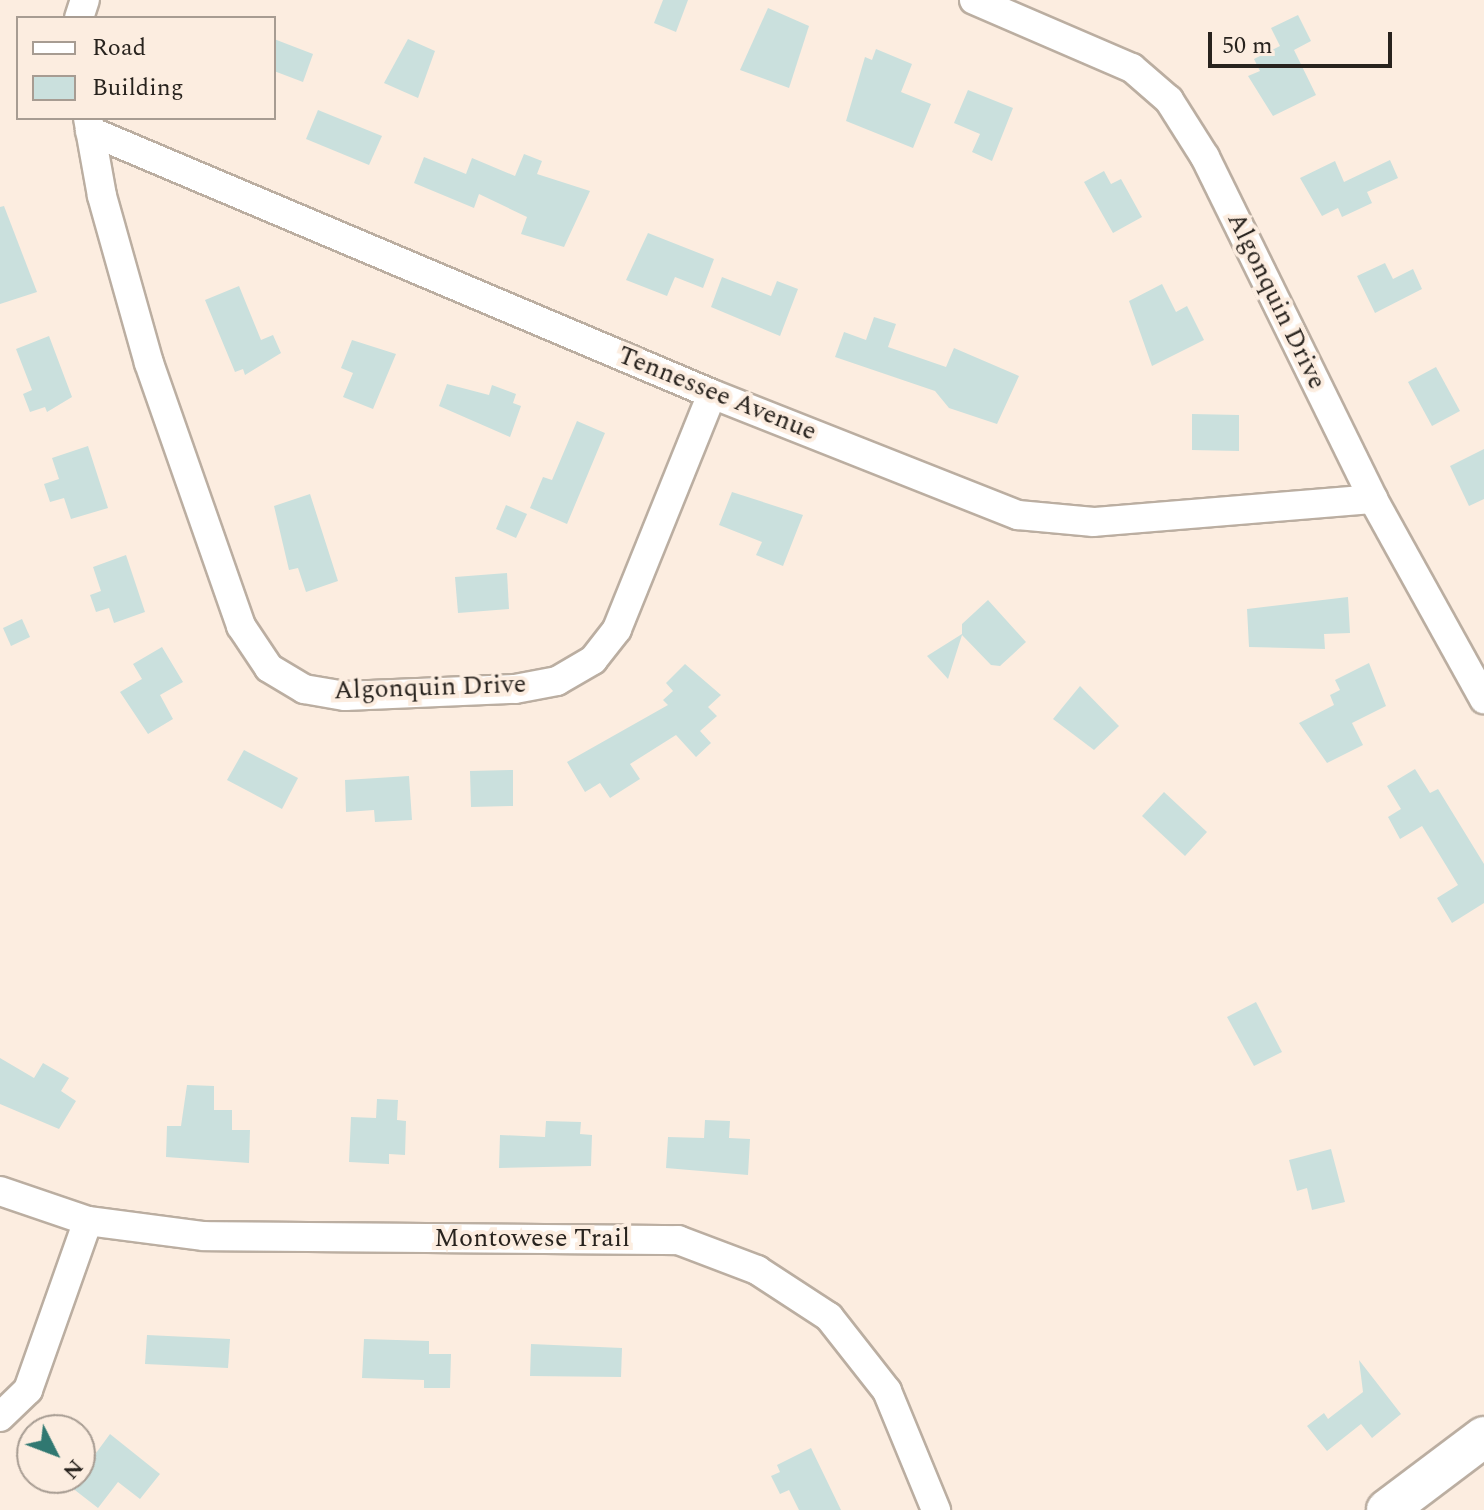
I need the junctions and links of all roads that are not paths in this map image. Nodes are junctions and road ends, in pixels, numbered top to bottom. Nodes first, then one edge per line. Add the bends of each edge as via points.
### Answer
1 (974, 0) edge
2 (89, 125) edge
3 (712, 394) junction
4 (1373, 499) junction
5 (1484, 699) edge
6 (0, 1191) edge
7 (88, 1221) junction
8 (0, 1417) edge
9 (1484, 1437) edge
10 (936, 1510) edge
11 (1387, 1510) edge

1 - 4 street, Algonquin Drive via 1132,68 1169,100 1205,157
2 - 3 street, Tennessee Avenue
2 - 3 street, Algonquin Drive via 149,363 241,626 269,668 304,689 345,696 515,689 557,681 593,660 617,629
3 - 4 street, Tennessee Avenue via 1018,515 1094,522
4 - 5 street, Algonquin Drive
6 - 7 street, Montowese Trail
7 - 8 street via 28,1390
7 - 10 street, Montowese Trail via 204,1236 678,1240 757,1270 829,1317 887,1391
9 - 11 street

